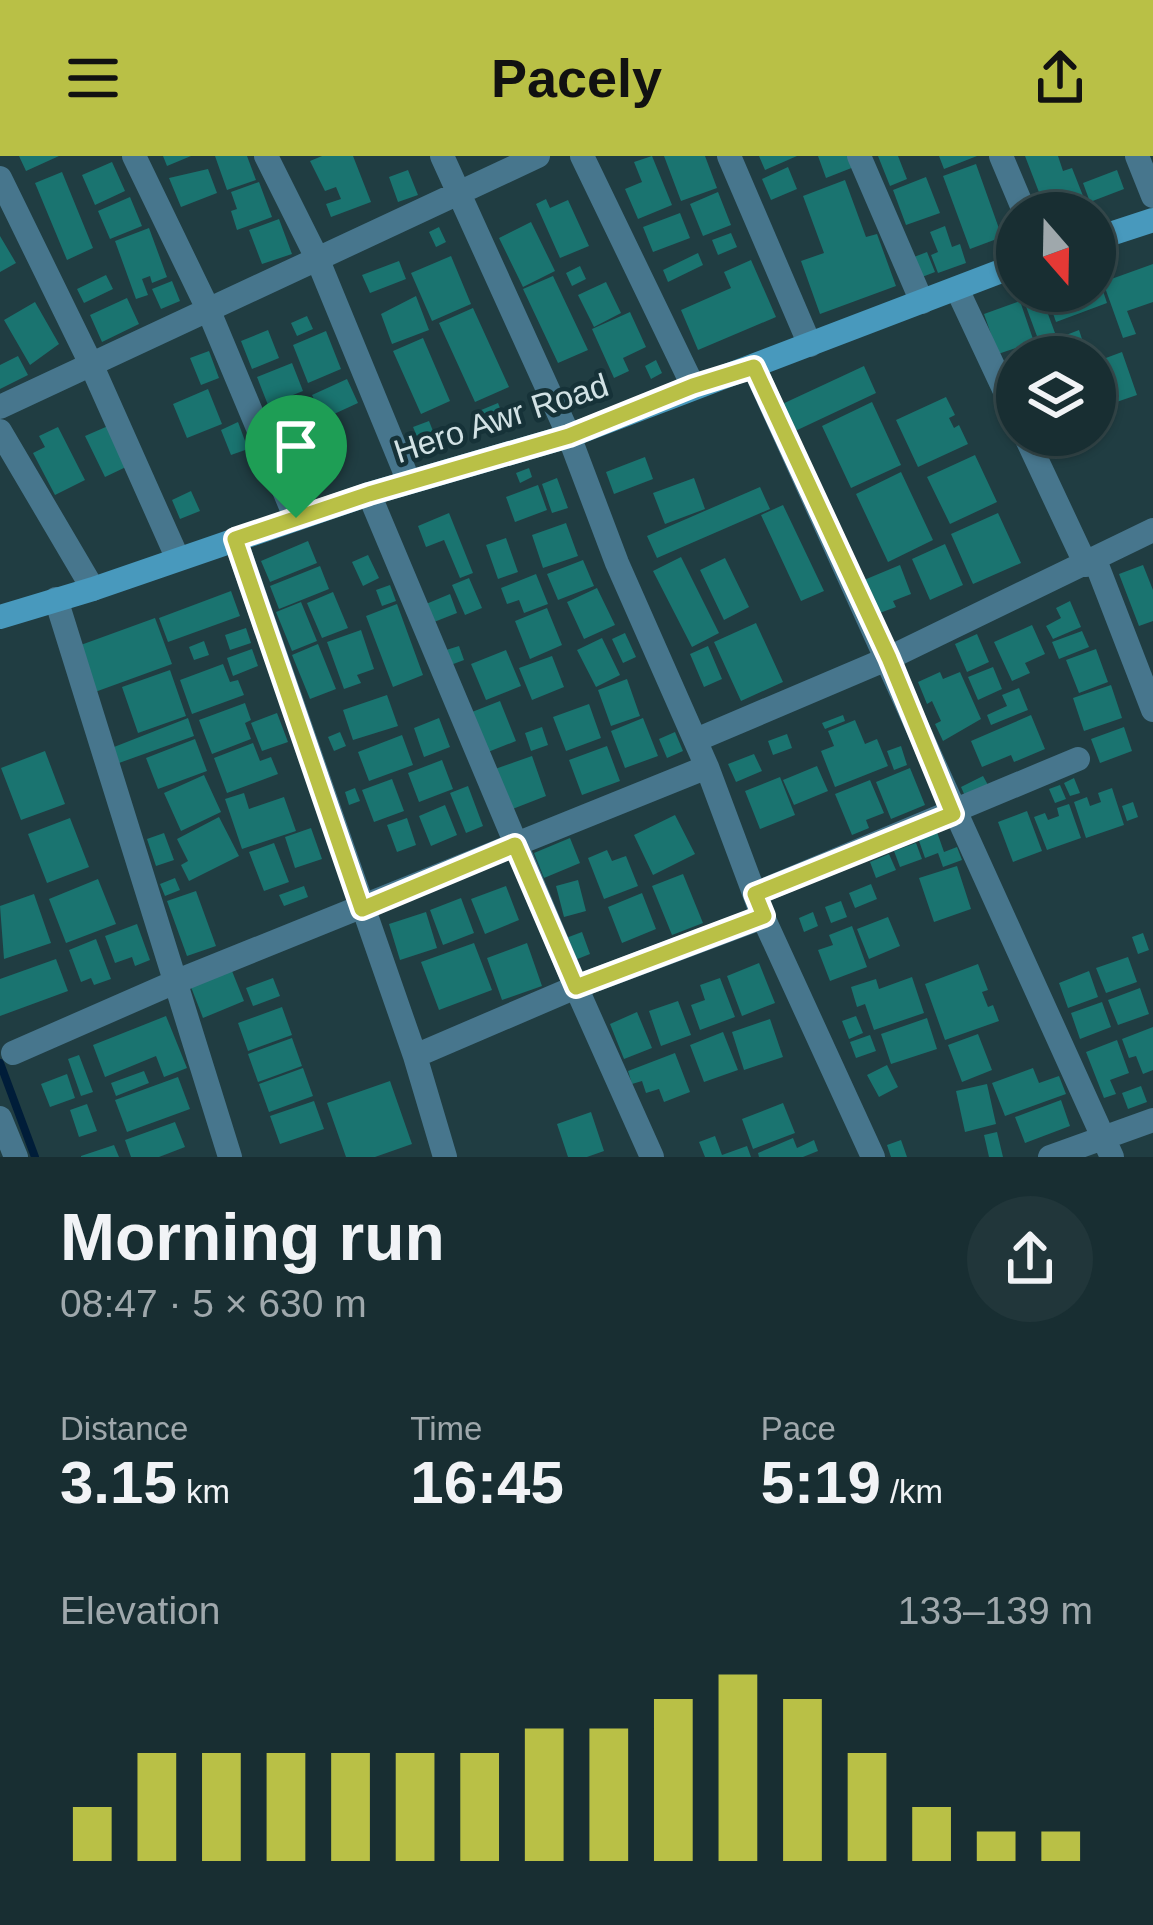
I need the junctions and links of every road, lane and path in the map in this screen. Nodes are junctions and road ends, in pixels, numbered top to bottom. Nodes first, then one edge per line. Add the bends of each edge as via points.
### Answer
1 (134, 156) edge
2 (266, 156) edge
3 (442, 156) edge
4 (538, 156) edge
5 (582, 156) edge
6 (729, 156) edge
7 (859, 156) edge
8 (1001, 156) edge
9 (1137, 156) edge
10 (0, 178) edge
11 (1016, 192) edge
12 (460, 194) junction
13 (1153, 196) edge
14 (1153, 220) edge
15 (1116, 232) edge
16 (317, 258) junction
17 (996, 274) edge
18 (957, 289) junction
19 (922, 302) junction
20 (208, 309) junction
21 (810, 345) junction
22 (91, 364) junction
23 (754, 367) junction
24 (996, 372) edge
25 (693, 386) junction
26 (0, 407) edge
27 (0, 430) edge
28 (569, 436) junction
29 (1036, 456) edge
30 (409, 482) junction
31 (369, 494) junction
32 (296, 518) junction
33 (1153, 530) edge
34 (235, 539) junction
35 (177, 557) junction
36 (1091, 562) junction
37 (94, 589) junction
38 (56, 599) junction
39 (0, 616) edge
40 (889, 658) junction
41 (1153, 710) edge
42 (696, 740) junction
43 (1078, 759) dead end
44 (707, 767) junction
45 (953, 814) junction
46 (515, 845) junction
47 (759, 905) junction
48 (362, 909) junction
49 (176, 982) junction
50 (576, 987) junction
51 (13, 1053) dead end
52 (415, 1055) junction
53 (0, 1118) edge
54 (1153, 1120) edge
55 (1108, 1147) edge
56 (16, 1157) edge
57 (230, 1157) edge
58 (445, 1157) edge
59 (652, 1157) edge
60 (873, 1157) edge
61 (1050, 1157) edge

1 - 20 street
2 - 16 street
3 - 12 street
4 - 12 street
5 - 25 street
6 - 21 street
7 - 19 street
8 - 11 street
9 - 13 street
10 - 22 street
12 - 16 street
12 - 28 street
14 - 15 main road
16 - 20 street
16 - 30 street
17 - 18 main road, Hero Awr Road
18 - 19 main road, Hero Awr Road
18 - 24 street
19 - 21 main road, Hero Awr Road
20 - 22 street
20 - 32 street
21 - 23 main road, Hero Awr Road
22 - 26 street
22 - 35 street
23 - 25 main road, Hero Awr Road
23 - 40 street
25 - 28 main road, Hero Awr Road
27 - 37 street
28 - 30 main road, Hero Awr Road
28 - 42 street
29 - 36 street
30 - 31 main road, Hero Awr Road
31 - 32 main road, Hero Awr Road
31 - 46 street
32 - 34 main road, Hero Awr Road
33 - 36 street
34 - 35 main road, Hero Awr Road
34 - 48 street
35 - 37 main road, Hero Awr Road
36 - 40 street
36 - 41 street
37 - 38 main road, Hero Awr Road
38 - 39 main road, Hero Awr Road
38 - 49 street
40 - 42 street
40 - 45 street
42 - 44 street
43 - 45 street
44 - 46 street
44 - 47 street
45 - 47 street
45 - 55 street
46 - 48 street
46 - 50 street
47 - 50 street
47 - 60 street
48 - 49 street
48 - 52 street
49 - 51 street
49 - 57 street
50 - 52 street
50 - 59 street
52 - 58 street
53 - 56 street
54 - 55 street
55 - 61 street

